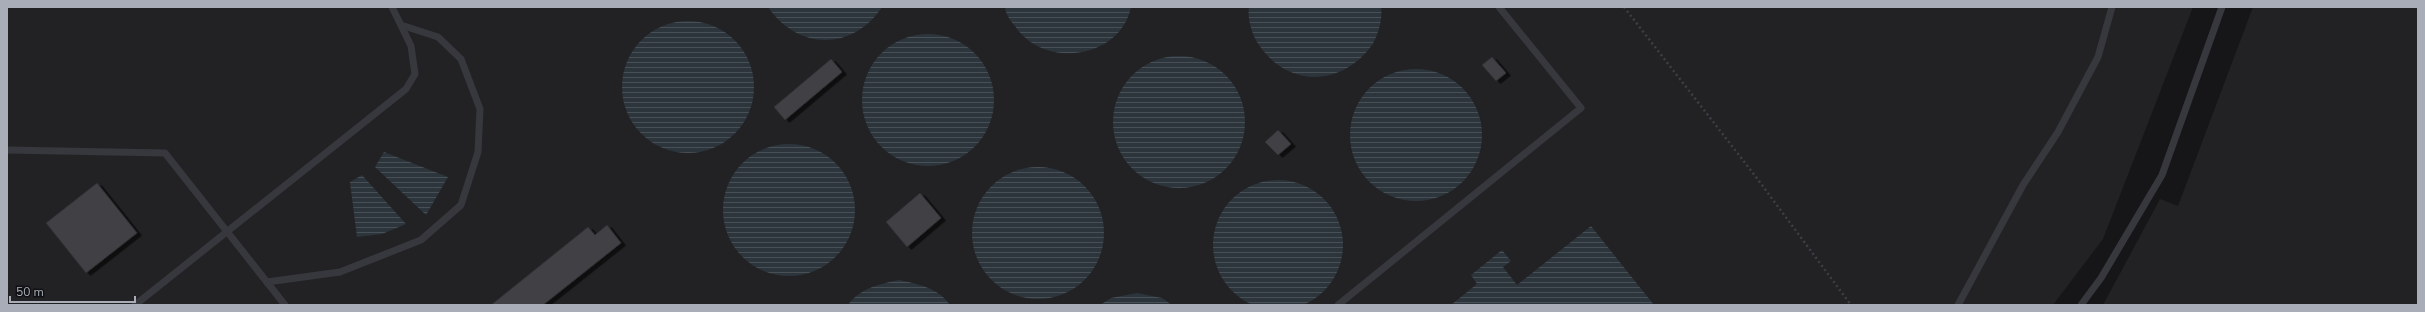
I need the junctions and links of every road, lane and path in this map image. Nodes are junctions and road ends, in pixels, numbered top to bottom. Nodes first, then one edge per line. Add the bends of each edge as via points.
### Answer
1 (392, 7) edge
2 (1499, 7) edge
3 (1624, 7) edge
4 (2112, 7) edge
5 (2222, 7) edge
6 (401, 25) junction
7 (7, 150) edge
8 (227, 232) junction
9 (267, 282) junction
10 (135, 305) edge
11 (285, 305) edge
12 (1338, 305) edge
13 (1851, 305) edge
14 (1958, 305) edge
15 (2081, 305) edge

1 - 6 lane
2 - 12 lane via 1581,108
3 - 13 path
4 - 14 lane via 2098,57 2058,132 2023,185
5 - 15 lane via 2162,176 2101,278
6 - 8 lane via 412,46 415,74 406,89
6 - 9 lane via 438,37 461,59 480,109 478,152 461,205 421,240 340,272
7 - 8 lane via 165,153
8 - 9 lane
8 - 10 lane
9 - 11 lane

